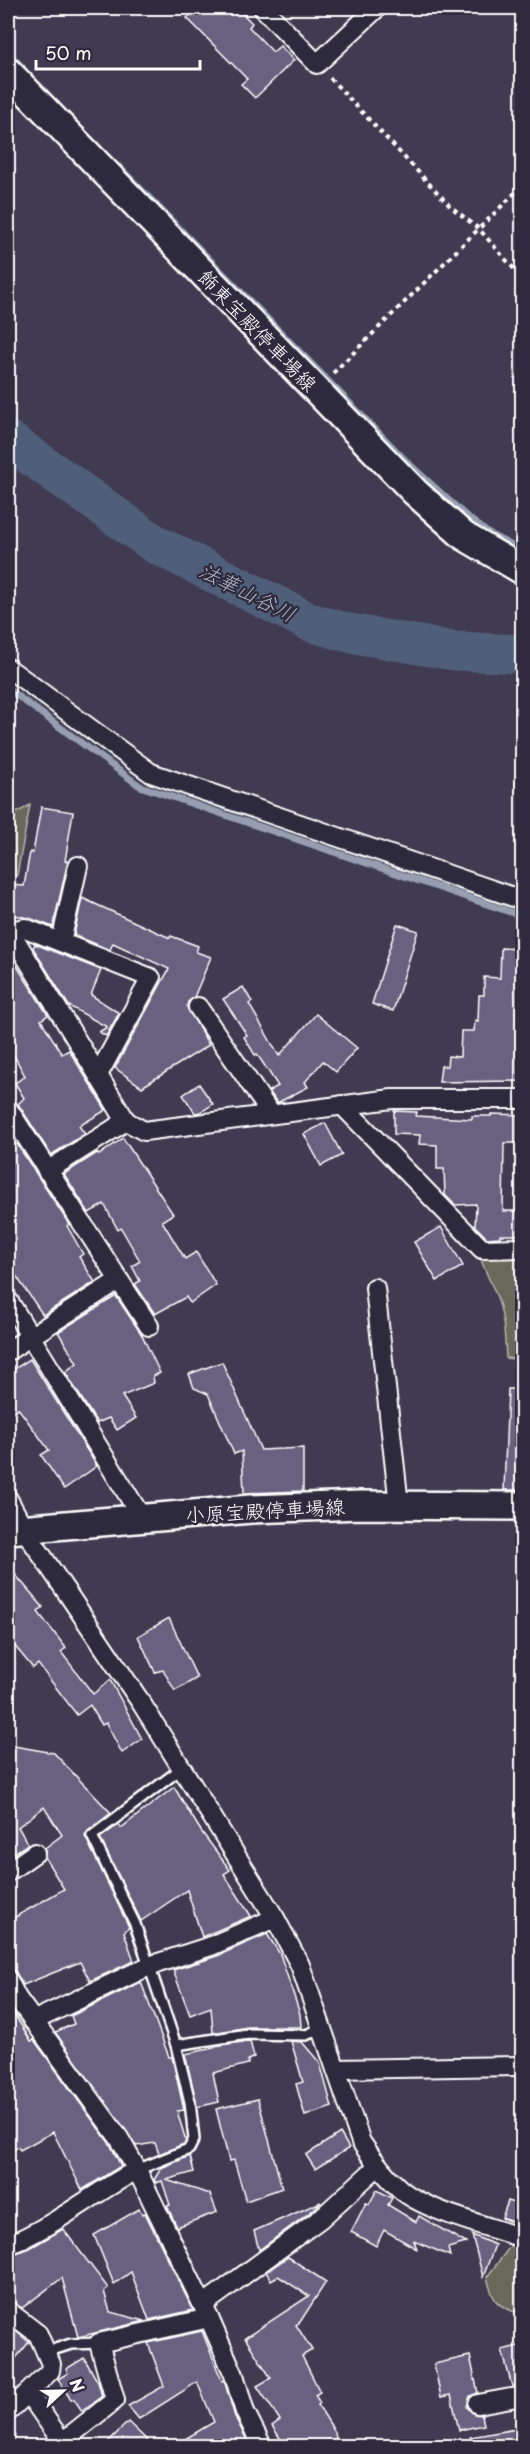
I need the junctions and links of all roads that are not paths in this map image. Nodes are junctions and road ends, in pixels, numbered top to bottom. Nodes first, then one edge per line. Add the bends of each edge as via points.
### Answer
1 (262, 8) edge
2 (377, 8) edge
3 (8, 72) edge
4 (522, 570) edge
5 (8, 668) edge
6 (78, 867) dead end
7 (522, 900) edge
8 (8, 930) edge
9 (61, 942) junction
10 (198, 1007) dead end
11 (98, 1075) junction
12 (522, 1099) edge
13 (342, 1105) junction
14 (8, 1109) edge
15 (272, 1114) junction
16 (126, 1121) junction
17 (47, 1171) junction
18 (522, 1248) edge
19 (118, 1280) junction
20 (375, 1288) dead end
21 (8, 1300) edge
22 (149, 1326) dead end
23 (31, 1337) junction
24 (8, 1351) edge
25 (8, 1499) edge
26 (399, 1505) junction
27 (522, 1506) edge
28 (142, 1518) junction
29 (13, 1534) edge
30 (182, 1768) junction
31 (35, 1853) dead end
32 (8, 1872) edge
33 (275, 1918) junction
34 (149, 1966) junction
35 (8, 1980) edge
36 (12, 2001) edge
37 (33, 2021) junction
38 (322, 2028) junction
39 (176, 2045) junction
40 (522, 2066) edge
41 (336, 2068) junction
42 (378, 2166) junction
43 (137, 2170) junction
44 (522, 2238) edge
45 (8, 2245) edge
46 (8, 2311) edge
47 (206, 2312) junction
48 (99, 2343) junction
49 (46, 2352) junction
50 (28, 2393) junction
51 (522, 2396) edge
52 (478, 2404) dead end
53 (8, 2412) edge
54 (61, 2445) edge
55 (262, 2446) edge

1 - 2 street via 317,64
3 - 4 main road, 飾東宝殿停車場線 via 415,492 464,536
5 - 7 street via 151,773
6 - 9 street
8 - 9 street via 25,928
8 - 11 street
9 - 11 street via 151,978
10 - 15 street
11 - 16 street
12 - 13 street via 392,1099
13 - 15 street
13 - 18 street via 482,1250
14 - 17 street
15 - 16 street via 144,1131
16 - 17 street
17 - 19 street
19 - 22 street
19 - 23 street
20 - 26 street
21 - 23 street
23 - 24 street
23 - 28 street
25 - 29 street
26 - 27 main road, 小原宝殿停車場線
26 - 28 main road, 小原宝殿停車場線 via 251,1509
28 - 29 main road, 小原宝殿停車場線
29 - 30 street
30 - 33 street
30 - 34 lane via 92,1836 135,1924
31 - 32 street
33 - 34 street via 211,1946
33 - 38 street via 300,1965
34 - 37 street
34 - 39 lane
35 - 36 street
36 - 37 street
37 - 43 street via 119,2138
38 - 39 lane via 306,2035 242,2034
38 - 41 street
39 - 43 lane via 190,2102 194,2139 189,2149
40 - 41 street
41 - 42 street via 361,2142
42 - 44 street via 400,2190 419,2202
42 - 47 street
43 - 45 street
43 - 47 street
46 - 49 street via 38,2334
47 - 48 street
47 - 55 street
48 - 49 lane via 71,2344
48 - 54 street via 115,2400
49 - 50 street via 50,2371
50 - 53 street
50 - 54 street
51 - 52 street

